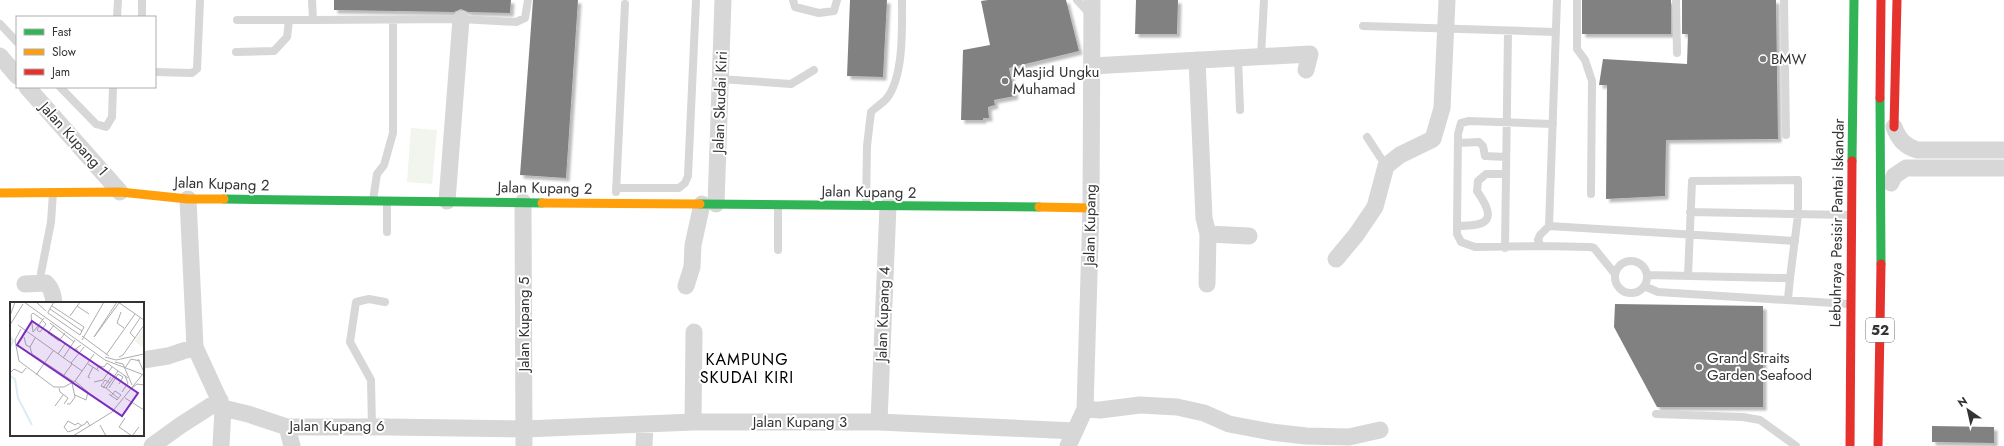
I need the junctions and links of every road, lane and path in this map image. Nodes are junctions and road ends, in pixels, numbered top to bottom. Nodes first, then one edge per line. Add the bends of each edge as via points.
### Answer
1 (118, 0) edge
2 (142, 0) edge
3 (200, 0) edge
4 (312, 0) edge
5 (528, 0) edge
6 (696, 0) edge
7 (723, 0) edge
8 (793, 0) edge
9 (837, 0) edge
10 (902, 0) edge
11 (1076, 0) edge
12 (1264, 0) edge
13 (1447, 0) edge
14 (1557, 0) edge
15 (1577, 0) edge
16 (1676, 0) edge
17 (1784, 0) edge
18 (1854, 0) edge
19 (1881, 0) edge
20 (1896, 0) edge
21 (625, 4) dead end
22 (1092, 8) edge
23 (117, 16) edge
24 (142, 16) edge
25 (461, 19) junction
26 (237, 20) dead end
27 (289, 20) junction
28 (312, 20) junction
29 (393, 20) junction
30 (0, 24) edge
31 (1363, 26) dead end
32 (1447, 29) junction
33 (1508, 32) junction
34 (1555, 32) junction
35 (16, 41) edge
36 (236, 52) dead end
37 (1677, 53) dead end
38 (0, 56) edge
39 (1261, 56) junction
40 (1238, 57) junction
41 (1197, 60) junction
42 (1092, 66) junction
43 (814, 70) dead end
44 (1306, 70) dead end
45 (156, 72) edge
46 (16, 75) edge
47 (720, 79) junction
48 (28, 88) edge
49 (61, 88) edge
50 (113, 88) edge
51 (1240, 110) dead end
52 (1506, 122) junction
53 (1553, 124) junction
54 (1894, 127) junction
55 (1786, 135) dead end
56 (1367, 137) dead end
57 (1458, 143) junction
58 (1893, 148) dead end
59 (2004, 150) edge
60 (1506, 157) junction
61 (1386, 166) junction
62 (2004, 168) edge
63 (1506, 174) junction
64 (1891, 176) joint
65 (616, 188) junction
66 (53, 192) junction
67 (120, 192) junction
68 (0, 193) edge
69 (1591, 194) dead end
70 (188, 199) junction
71 (372, 201) junction
72 (387, 201) junction
73 (447, 201) junction
74 (523, 202) junction
75 (615, 203) junction
76 (709, 204) junction
77 (778, 205) junction
78 (866, 206) junction
79 (888, 206) junction
80 (1091, 208) junction
81 (1690, 212) junction
82 (1882, 214) junction
83 (1798, 215) junction
84 (1851, 215) junction
85 (1457, 226) junction
86 (1550, 226) junction
87 (387, 232) dead end
88 (1208, 234) junction
89 (1690, 235) junction
90 (1249, 236) dead end
91 (1795, 241) junction
92 (1541, 246) junction
93 (1505, 248) junction
94 (778, 250) dead end
95 (1336, 259) dead end
96 (41, 273) dead end
97 (1615, 274) junction
98 (1647, 275) junction
99 (1688, 276) junction
100 (1790, 278) junction
101 (26, 284) dead end
102 (1207, 284) dead end
103 (686, 286) dead end
104 (1644, 286) junction
105 (1788, 299) junction
106 (54, 302) edge
107 (385, 302) dead end
108 (1850, 304) junction
109 (694, 332) dead end
110 (195, 347) junction
111 (144, 360) edge
112 (221, 404) junction
113 (1085, 409) junction
114 (1656, 414) dead end
115 (693, 422) junction
116 (879, 422) junction
117 (645, 424) junction
118 (372, 426) junction
119 (286, 427) junction
120 (525, 429) junction
121 (1380, 430) dead end
122 (1072, 439) edge
123 (1270, 439) edge
124 (1352, 441) edge
125 (152, 446) edge
126 (221, 446) edge
127 (292, 446) edge
128 (524, 446) edge
129 (644, 446) edge
130 (1796, 446) edge
131 (1850, 446) edge
132 (1878, 446) edge

1 - 23 lane
2 - 24 lane
3 - 45 lane via 197,69 192,73
4 - 28 lane
5 - 25 lane via 525,18 516,22
6 - 65 lane via 688,176 679,188
7 - 47 street, Jalan Skudai Kiri
8 - 9 lane via 795,7 819,13 834,11
10 - 78 lane via 901,59 898,72 888,97 871,112 867,146
11 - 22 lane
12 - 39 lane
13 - 32 street
14 - 34 lane
15 - 69 lane via 1577,49 1585,60 1592,81
16 - 37 lane
17 - 55 lane
18 - 84 main road, Lebuhraya Pesisir Pantai Iskandar / 52
19 - 82 main road, 52 via 1879,70
20 - 54 main road
21 - 65 lane
22 - 42 street, Jalan Kupang
25 - 29 lane
25 - 73 street
26 - 27 lane
27 - 28 lane
27 - 36 lane via 287,37 274,51
28 - 29 lane
29 - 71 lane via 393,133 384,165 377,174
30 - 35 lane
31 - 32 lane
32 - 33 lane
32 - 61 street via 1442,108 1433,139 1400,155
33 - 34 lane
33 - 52 lane
34 - 53 lane
38 - 46 street
39 - 40 street
39 - 44 street via 1310,54
40 - 41 street
40 - 51 lane
41 - 42 street
41 - 88 street via 1204,218
42 - 80 street, Jalan Kupang
43 - 47 lane via 791,84
47 - 76 street, Jalan Skudai Kiri
48 - 67 street, Jalan Kupang 1
49 - 50 lane via 96,124 106,127 112,116
52 - 53 lane
52 - 57 lane via 1464,121 1459,128
52 - 60 lane
53 - 86 lane
54 - 58 main road
54 - 59 street via 1902,142 1918,150
56 - 61 lane
57 - 60 lane via 1479,142 1483,146 1484,156
57 - 85 lane
60 - 63 lane
61 - 95 street via 1375,207 1356,236
62 - 64 street via 1906,168
63 - 85 lane via 1486,174 1478,181 1477,191 1488,210 1482,224
63 - 93 lane
64 - 82 main road
65 - 75 lane
66 - 67 main road, Jalan Kupang 2
66 - 68 main road, Jalan Kupang 2
66 - 96 lane via 51,222
67 - 70 main road, Jalan Kupang 2
70 - 71 main road, Jalan Kupang 2
70 - 110 street
71 - 72 main road, Jalan Kupang 2
72 - 73 main road, Jalan Kupang 2
72 - 87 lane
73 - 74 main road, Jalan Kupang 2
74 - 75 main road, Jalan Kupang 2
74 - 120 street, Jalan Kupang 5
75 - 76 main road, Jalan Kupang 2
76 - 77 main road, Jalan Kupang 2
76 - 103 street, Jalan Skudai Kiri via 693,245 692,267
77 - 78 main road, Jalan Kupang 2
77 - 94 lane
78 - 79 main road, Jalan Kupang 2
79 - 80 main road, Jalan Kupang 2
79 - 116 street, Jalan Kupang 4
80 - 113 street, Jalan Kupang
81 - 83 lane
81 - 83 lane via 1691,184 1695,180 1795,179 1799,183
81 - 89 lane
82 - 132 main road, 52
83 - 84 lane
83 - 91 lane
84 - 108 main road, Lebuhraya Pesisir Pantai Iskandar / 52
85 - 93 lane via 1461,242 1475,247
86 - 89 lane
86 - 92 lane via 1540,235 1538,240
88 - 90 street
88 - 102 street
89 - 91 lane
89 - 99 lane
91 - 100 lane
92 - 93 lane
92 - 97 lane via 1594,248
97 - 98 lane via 1620,265 1634,261 1643,266
97 - 104 lane via 1617,284 1625,291 1635,292
98 - 99 lane
98 - 104 lane
99 - 100 lane
100 - 105 lane
101 - 106 street via 46,283 50,287
104 - 105 lane via 1658,292
105 - 108 lane
107 - 118 lane via 369,299 356,302 350,342 371,380
108 - 131 main road, Lebuhraya Pesisir Pantai Iskandar / 52
109 - 115 street
110 - 111 street via 168,356
110 - 112 street
112 - 119 street, Jalan Kupang 6
112 - 125 street via 180,425
112 - 126 street
113 - 122 street, Jalan Kupang
113 - 123 street via 1100,410 1140,405 1177,407 1204,413
114 - 130 lane via 1743,417 1760,420
115 - 116 street, Jalan Kupang 3
115 - 117 street, Jalan Kupang 3
116 - 122 street, Jalan Kupang 3
117 - 120 street, Jalan Kupang 3
117 - 129 street
118 - 119 street, Jalan Kupang 6
118 - 120 street, Jalan Kupang 6
119 - 127 street
120 - 128 street, Jalan Kupang 5
121 - 124 street
123 - 124 street via 1306,436

